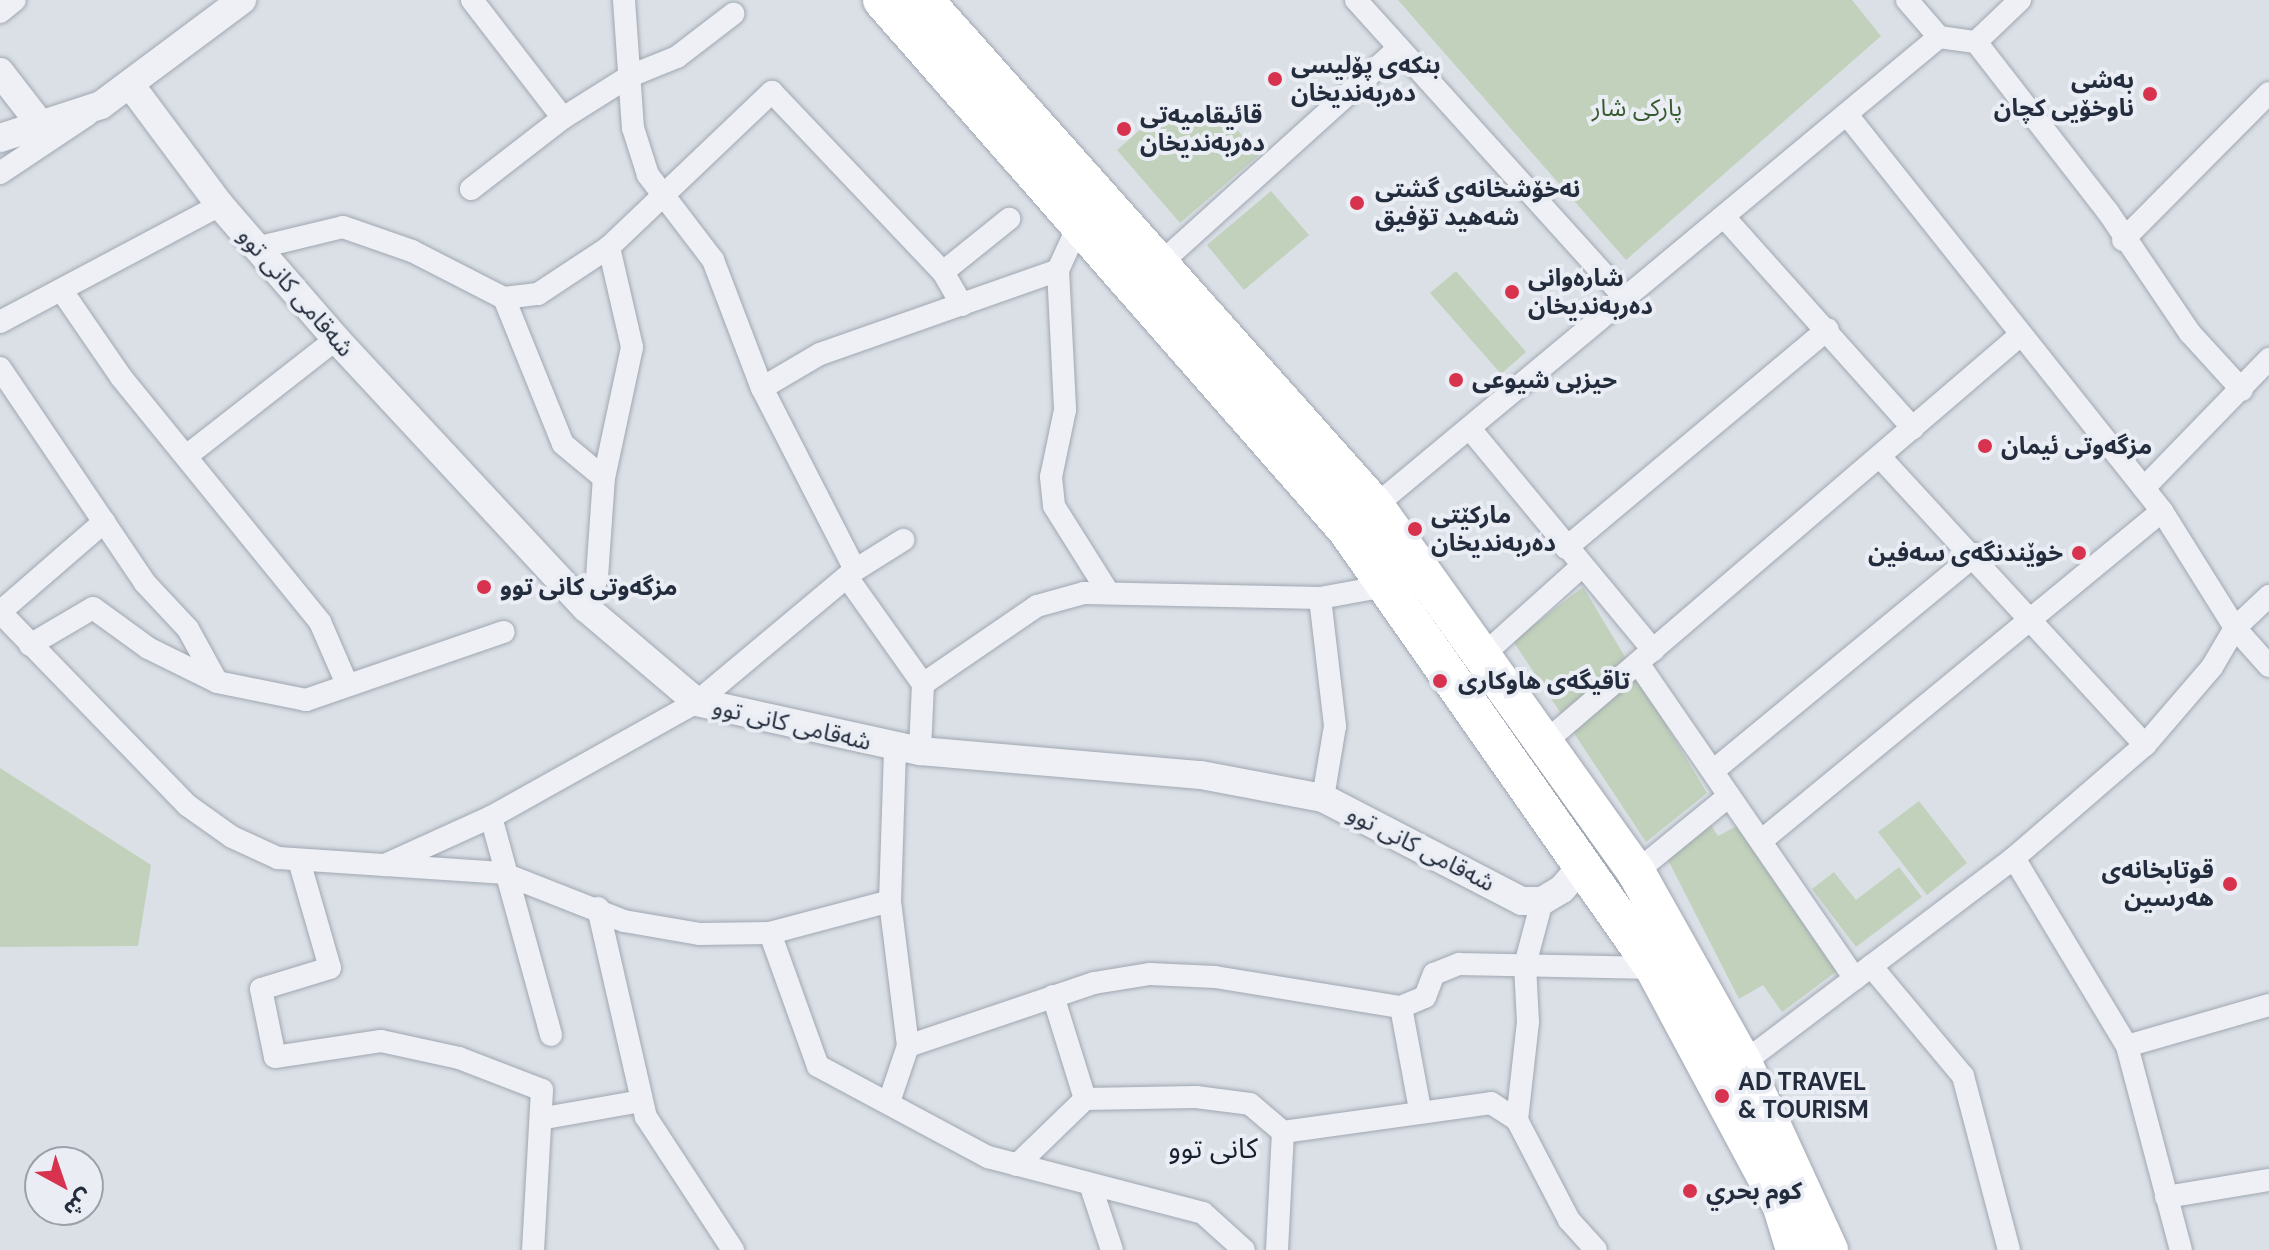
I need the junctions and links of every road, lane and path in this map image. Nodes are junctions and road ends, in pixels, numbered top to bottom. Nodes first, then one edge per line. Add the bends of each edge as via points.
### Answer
1 (15, 0) edge
2 (242, 0) edge
3 (472, 0) edge
4 (624, 0) edge
5 (882, 0) edge
6 (924, 0) edge
7 (1356, 0) edge
8 (1907, 0) edge
9 (2020, 0) edge
10 (0, 12) edge
11 (733, 14) dead end
12 (1939, 37) junction
13 (1976, 42) junction
14 (1399, 48) junction
15 (0, 72) edge
16 (630, 76) junction
17 (132, 87) junction
18 (2269, 93) edge
19 (101, 105) junction
20 (1848, 116) junction
21 (563, 118) junction
22 (41, 125) junction
23 (0, 138) edge
24 (0, 173) edge
25 (471, 189) dead end
26 (660, 195) junction
27 (220, 205) junction
28 (1725, 218) junction
29 (1009, 219) dead end
30 (1079, 224) junction
31 (2123, 240) junction
32 (609, 247) junction
33 (256, 248) junction
34 (1163, 261) junction
35 (1058, 270) junction
36 (943, 272) junction
37 (62, 291) junction
38 (504, 298) junction
39 (1626, 299) junction
40 (962, 305) junction
41 (0, 322) edge
42 (1828, 329) junction
43 (2018, 337) junction
44 (336, 339) junction
45 (2269, 359) edge
46 (0, 368) edge
47 (762, 388) junction
48 (2242, 390) junction
49 (1913, 428) junction
50 (1471, 430) junction
51 (189, 454) junction
52 (1881, 458) junction
53 (604, 478) junction
54 (2144, 488) junction
55 (1375, 506) junction
56 (2162, 511) junction
57 (104, 522) junction
58 (1346, 529) junction
59 (903, 540) dead end
60 (1566, 548) junction
61 (1976, 554) junction
62 (1582, 566) junction
63 (851, 574) junction
64 (1386, 586) junction
65 (1108, 592) junction
66 (2269, 596) edge
67 (1320, 598) junction
68 (586, 608) junction
69 (0, 612) edge
70 (2028, 623) junction
71 (2235, 628) junction
72 (504, 632) dead end
73 (30, 645) junction
74 (1482, 656) junction
75 (1645, 656) junction
76 (2269, 666) edge
77 (217, 682) junction
78 (347, 684) junction
79 (923, 684) junction
80 (697, 702) junction
81 (1544, 743) junction
82 (2145, 745) junction
83 (908, 749) junction
84 (1713, 771) junction
85 (1729, 796) junction
86 (1323, 798) junction
87 (491, 817) junction
88 (1761, 841) junction
89 (2014, 858) junction
90 (300, 864) junction
91 (1584, 864) junction
92 (383, 866) junction
93 (1636, 872) junction
94 (502, 873) junction
95 (890, 901) junction
96 (1542, 901) junction
97 (598, 908) junction
98 (770, 933) junction
99 (1525, 965) junction
100 (1654, 968) junction
101 (1863, 972) junction
102 (1053, 996) junction
103 (2269, 1005) edge
104 (1401, 1007) junction
105 (551, 1035) dead end
106 (908, 1046) junction
107 (2127, 1046) junction
108 (1743, 1063) junction
109 (1085, 1099) junction
110 (641, 1101) junction
111 (889, 1102) junction
112 (1420, 1110) junction
113 (545, 1118) junction
114 (1517, 1120) junction
115 (1283, 1132) junction
116 (1017, 1165) junction
117 (2269, 1180) edge
118 (1091, 1187) junction
119 (2166, 1197) junction
120 (533, 1250) edge
121 (733, 1250) edge
122 (1112, 1250) edge
123 (1244, 1250) edge
124 (1277, 1250) edge
125 (1596, 1250) edge
126 (1795, 1250) edge
127 (1829, 1250) edge
128 (2009, 1250) edge
129 (2181, 1250) edge

1 - 10 street
2 - 17 street
3 - 21 street
4 - 16 street
5 - 30 highway
6 - 34 highway
7 - 14 street
8 - 12 street
9 - 13 street
11 - 16 street via 677,57
12 - 13 street
12 - 20 street
13 - 31 street
14 - 34 street
14 - 39 street
15 - 22 street
16 - 21 street
16 - 26 street via 633,128
17 - 19 street
17 - 27 street, شەقامی کانی توو
18 - 31 street
19 - 22 street
19 - 24 street
20 - 28 street
20 - 43 street
21 - 25 street
22 - 23 street
26 - 32 street
26 - 36 street via 772,92
26 - 47 street via 713,260
27 - 33 street, شەقامی کانی توو
27 - 37 street
28 - 39 street
28 - 42 street
29 - 36 street
30 - 35 street
30 - 58 highway
31 - 48 street via 2190,333
32 - 38 street via 538,294
32 - 53 street via 632,347
33 - 38 street via 343,227 412,251
33 - 44 street, شەقامی کانی توو
34 - 55 highway
35 - 40 street
35 - 65 street via 1065,410 1051,477 1054,506
36 - 40 street
37 - 41 street
37 - 51 street via 121,377
38 - 53 street via 563,444
39 - 50 street
40 - 47 street via 820,354
42 - 49 street
42 - 60 street
43 - 49 street
43 - 54 street
44 - 51 street
44 - 68 street, شەقامی کانی توو
45 - 48 street
46 - 57 street
47 - 63 street
48 - 54 street
49 - 52 street
50 - 55 street
50 - 60 street
51 - 78 street via 320,622
52 - 61 street
52 - 75 street
53 - 68 street via 597,577
54 - 56 street
55 - 58 street
55 - 74 highway
56 - 70 street
56 - 71 street
57 - 69 street
57 - 77 street via 145,583 188,629
58 - 64 highway
59 - 63 street
60 - 62 street
61 - 70 street
61 - 84 street
62 - 74 street
62 - 75 street
63 - 79 street
63 - 80 street
64 - 67 street
64 - 91 highway
65 - 67 street
65 - 79 street via 1037,606
66 - 71 street
67 - 86 street via 1335,726
68 - 80 street, شەقامی کانی توو
69 - 73 street
70 - 82 street
70 - 88 street
71 - 76 street
71 - 82 street via 2212,667
72 - 78 street
73 - 77 street via 93,608 148,648
73 - 90 street via 208,822
74 - 81 highway
75 - 81 street
75 - 84 street
77 - 78 street via 306,700
79 - 83 street
80 - 83 street, شەقامی کانی توو
80 - 87 street
81 - 93 highway
82 - 89 street
83 - 86 street, شەقامی کانی توو via 1201,775
83 - 95 street
84 - 85 street
85 - 88 street
85 - 93 street
86 - 96 street, شەقامی کانی توو via 1522,901
87 - 92 street
87 - 94 street
88 - 101 street
89 - 101 street
89 - 107 street
90 - 92 street
90 - 113 street via 330,968 261,989 275,1057 381,1041 459,1058 542,1090
91 - 96 street
91 - 100 highway
92 - 94 street
93 - 108 highway
94 - 97 street
94 - 105 street
95 - 98 street
95 - 106 street
96 - 99 street
97 - 98 street via 654,929
97 - 110 street
98 - 111 street via 818,1066
99 - 100 street
99 - 104 street via 1459,964 1434,974 1425,997
99 - 114 street via 1528,1022
100 - 126 highway via 1782,1207
101 - 108 street
101 - 128 street via 1963,1076
102 - 104 street via 1150,974 1215,977
102 - 106 street
102 - 109 street
103 - 107 street
104 - 112 street
106 - 111 street
107 - 119 street
108 - 127 highway
109 - 115 street via 1196,1097 1250,1104
109 - 116 street
110 - 113 street
110 - 121 street via 678,1173
111 - 116 street via 988,1157
112 - 114 street via 1491,1103
112 - 115 street
113 - 120 street
114 - 125 street via 1569,1220
115 - 124 street
116 - 118 street
117 - 119 street
118 - 122 street
118 - 123 street via 1203,1213
119 - 129 street

